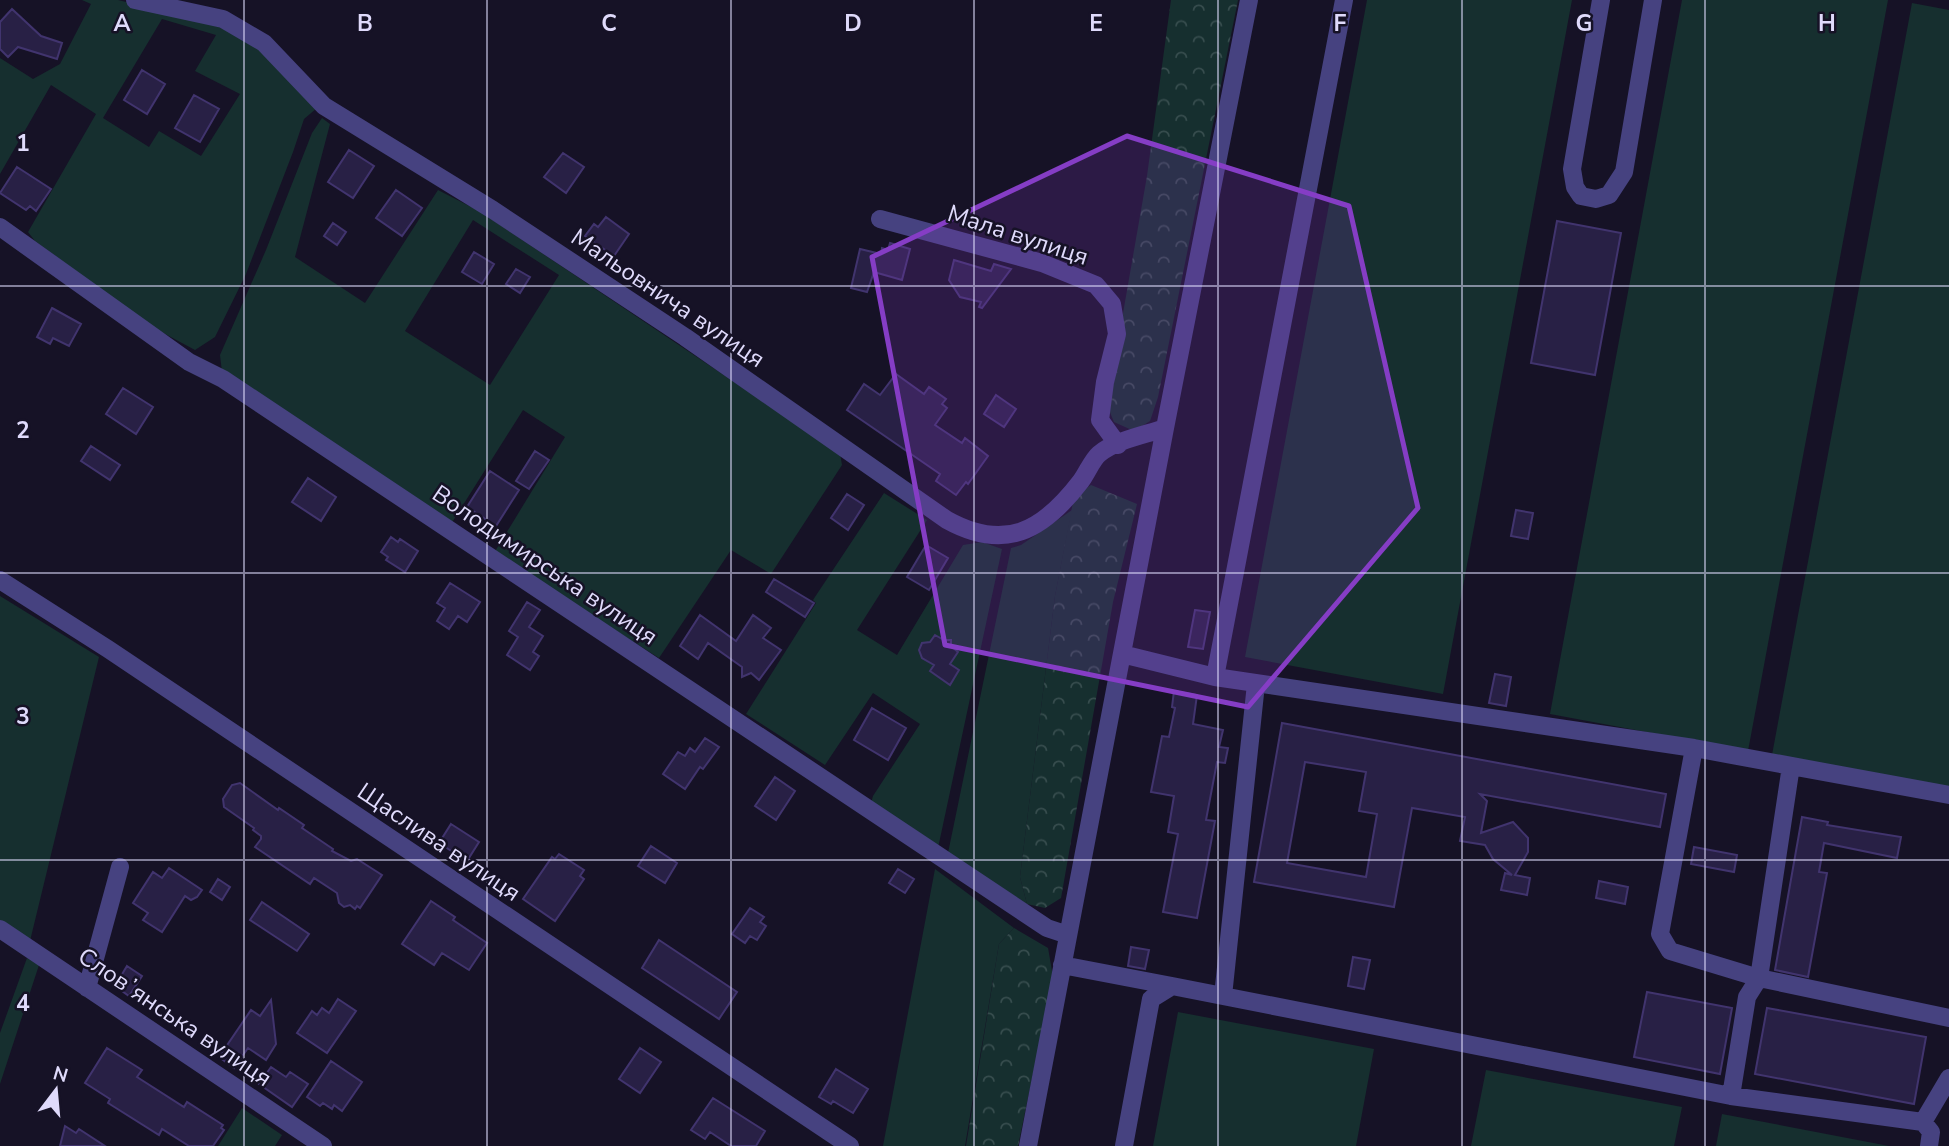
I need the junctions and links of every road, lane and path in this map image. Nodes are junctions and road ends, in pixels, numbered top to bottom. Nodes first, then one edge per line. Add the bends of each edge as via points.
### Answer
1 (135, 0) edge
2 (1249, 0) edge
3 (1344, 0) edge
4 (1601, 0) edge
5 (1653, 0) edge
6 (880, 219) dead end
7 (0, 226) edge
8 (1165, 428) junction
9 (1118, 445) junction
10 (0, 580) edge
11 (1122, 654) junction
12 (1215, 677) junction
13 (1256, 684) junction
14 (1694, 748) junction
15 (1791, 765) junction
16 (1949, 795) edge
17 (120, 867) dead end
18 (0, 929) edge
19 (1068, 935) junction
20 (1062, 965) junction
21 (1759, 978) junction
22 (1172, 986) junction
23 (87, 988) junction
24 (1223, 996) junction
25 (1949, 1018) edge
26 (1949, 1079) edge
27 (1731, 1096) junction
28 (1923, 1122) junction
29 (323, 1146) edge
30 (850, 1146) edge
31 (1028, 1146) edge
32 (1124, 1146) edge
33 (1929, 1146) edge

1 - 9 street, Мальовнича вулиця via 223,19 264,43 324,106 651,314 965,530 989,536 1032,528 1057,509 1099,454
2 - 8 street
3 - 12 street
4 - 5 street via 1572,169 1581,196 1596,199 1609,195 1623,172
6 - 9 street, Мала вулиця via 1042,262 1096,285 1112,304 1117,334 1100,421
7 - 19 street, Володимирська вулиця via 189,362 223,379 1047,928
8 - 9 street, Мальовнича вулиця
8 - 11 street
10 - 30 street, Щаслива вулиця
11 - 12 street
11 - 19 street
12 - 13 street
13 - 14 street
13 - 24 street
14 - 15 street
14 - 21 street via 1660,934 1670,951
15 - 16 street
15 - 21 street
17 - 23 street
18 - 23 street, Словʼянська вулиця
19 - 20 street
20 - 22 street
20 - 31 street
21 - 25 street
21 - 27 street via 1747,997
22 - 24 street
22 - 32 street via 1151,999
23 - 29 street, Словʼянська вулиця
24 - 27 street
26 - 28 street
27 - 28 street
28 - 33 street via 1931,1132

